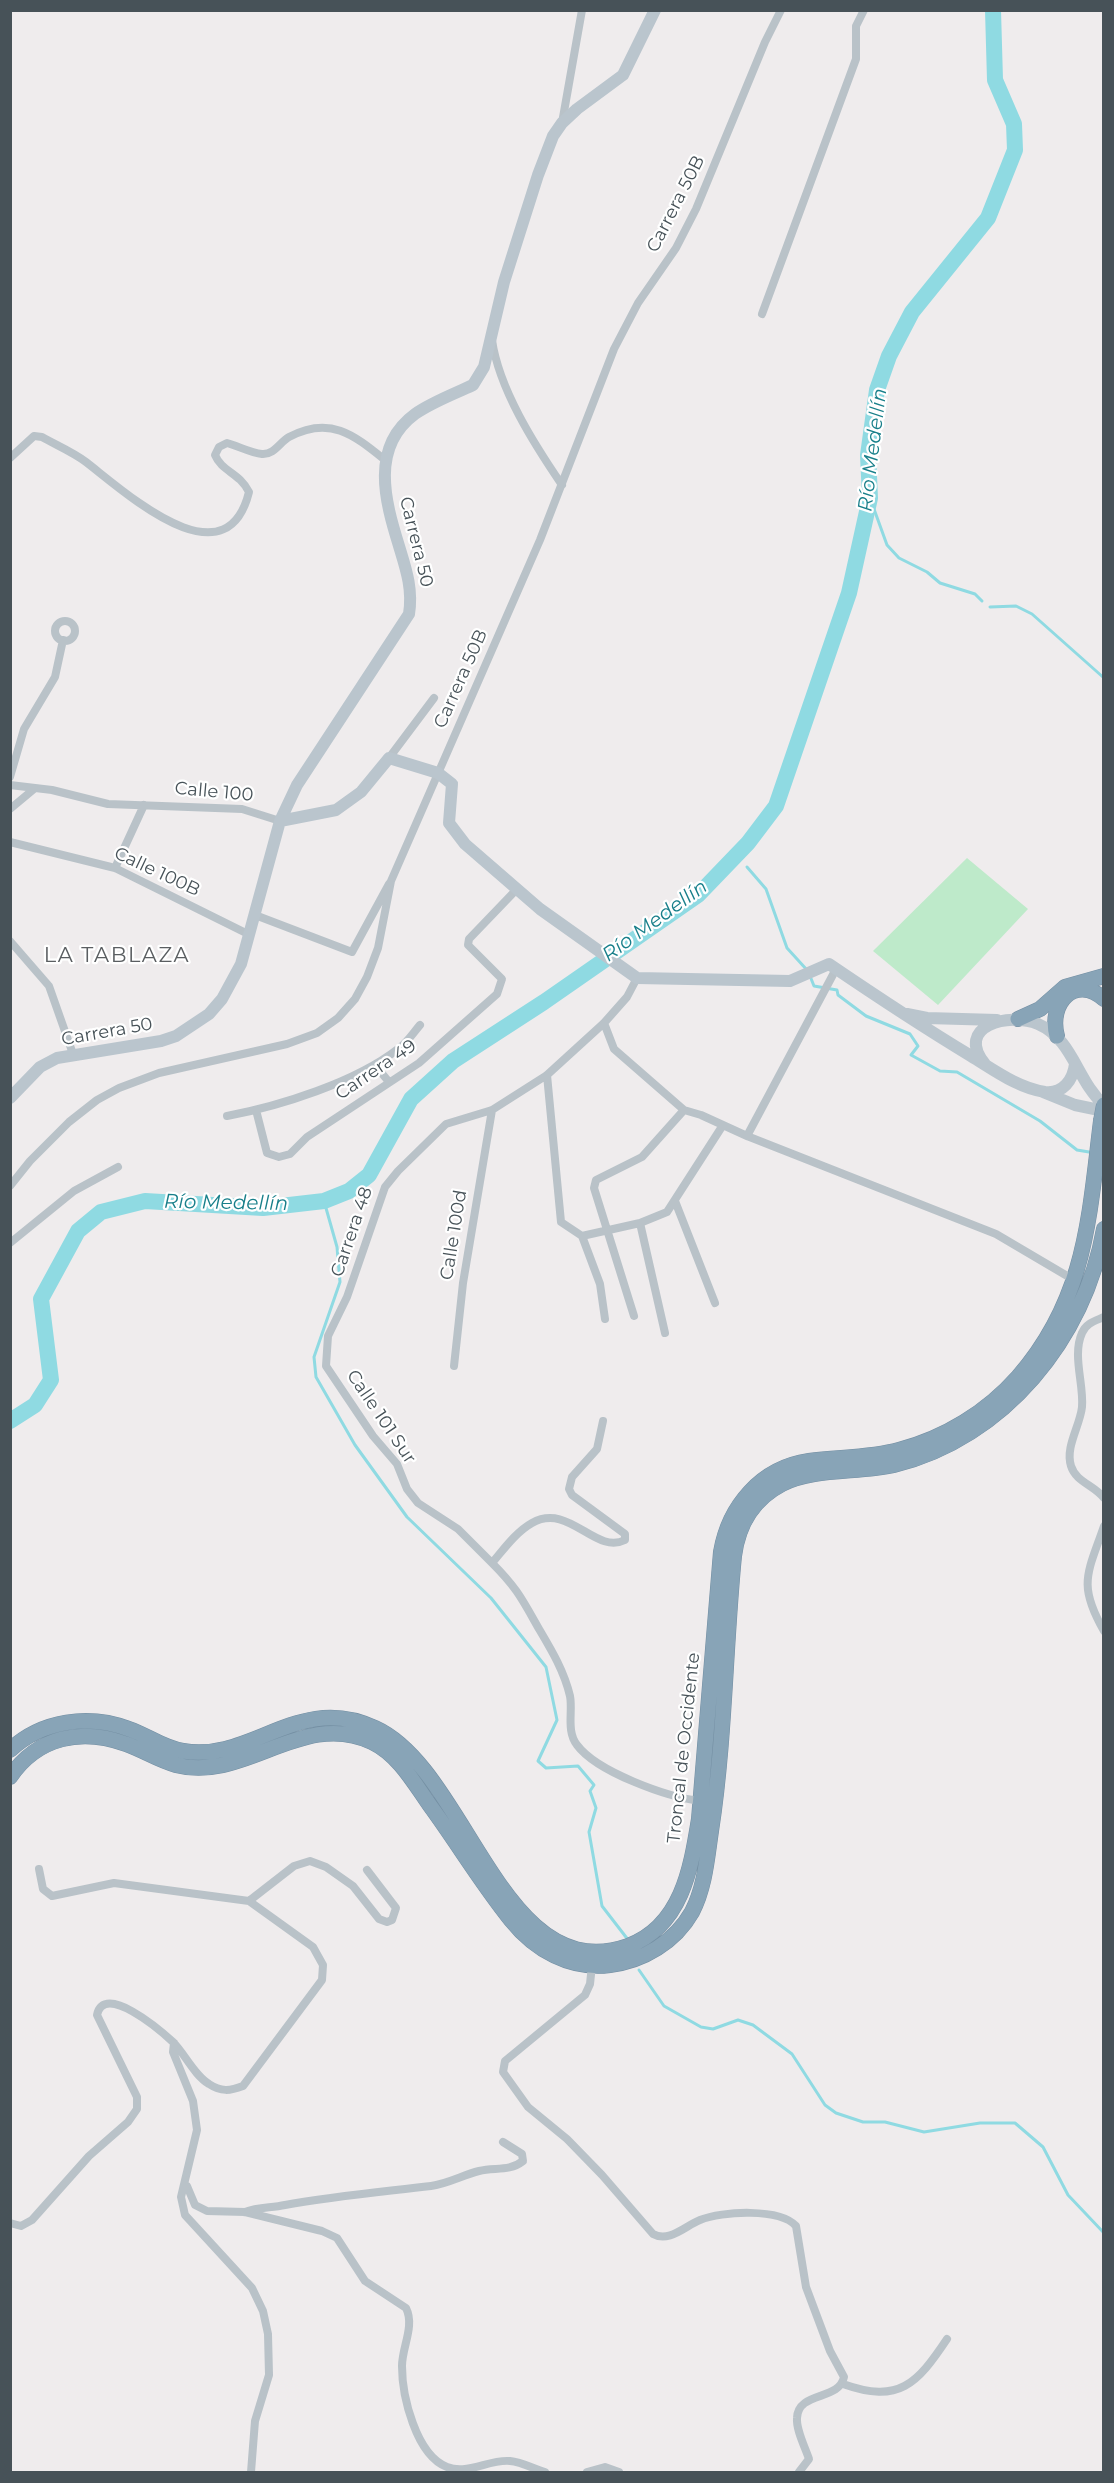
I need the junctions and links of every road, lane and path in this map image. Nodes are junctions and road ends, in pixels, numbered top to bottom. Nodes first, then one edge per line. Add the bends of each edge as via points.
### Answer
1 (582, 10) edge
2 (655, 10) edge
3 (781, 10) edge
4 (864, 10) edge
5 (562, 123) junction
6 (762, 314) dead end
7 (492, 335) junction
8 (10, 458) edge
9 (385, 460) junction
10 (562, 484) junction
11 (63, 640) dead end
12 (434, 698) dead end
13 (389, 758) junction
14 (438, 773) junction
15 (10, 777) edge
16 (10, 785) edge
17 (34, 789) junction
18 (144, 806) junction
19 (10, 809) edge
20 (280, 821) junction
21 (10, 842) edge
22 (115, 868) junction
23 (391, 881) junction
24 (517, 889) junction
25 (255, 915) junction
26 (250, 935) junction
27 (10, 941) edge
28 (834, 974) junction
29 (1104, 976) edge
30 (637, 978) junction
31 (1104, 999) edge
32 (895, 1010) junction
33 (1018, 1019) junction
34 (999, 1020) junction
35 (604, 1023) junction
36 (420, 1025) dead end
37 (1057, 1036) junction
38 (73, 1054) junction
39 (1075, 1064) junction
40 (375, 1065) junction
41 (986, 1065) junction
42 (547, 1075) junction
43 (389, 1082) junction
44 (1036, 1089) junction
45 (10, 1098) edge
46 (1104, 1105) edge
47 (256, 1110) junction
48 (492, 1110) junction
49 (684, 1110) junction
50 (227, 1116) dead end
51 (1102, 1116) edge
52 (723, 1125) junction
53 (747, 1136) junction
54 (118, 1167) dead end
55 (10, 1186) edge
56 (675, 1201) junction
57 (640, 1223) junction
58 (1104, 1229) edge
59 (609, 1231) junction
60 (582, 1236) junction
61 (10, 1243) edge
62 (1074, 1280) junction
63 (715, 1303) dead end
64 (634, 1316) dead end
65 (1104, 1317) edge
66 (604, 1319) dead end
67 (665, 1333) dead end
68 (326, 1366) joint
69 (454, 1366) dead end
70 (603, 1421) dead end
71 (1104, 1498) edge
72 (1104, 1526) edge
73 (492, 1563) junction
74 (1104, 1631) edge
75 (12, 1749) edge
76 (10, 1776) edge
77 (700, 1801) junction
78 (39, 1869) dead end
79 (367, 1870) dead end
80 (249, 1901) junction
81 (592, 1965) junction
82 (174, 2043) junction
83 (503, 2142) dead end
84 (184, 2185) junction
85 (245, 2212) junction
86 (10, 2223) edge
87 (947, 2339) dead end
88 (843, 2384) junction
89 (251, 2472) edge
90 (545, 2472) edge
91 (587, 2472) edge
92 (619, 2472) edge
93 (799, 2472) edge

1 - 5 street
2 - 5 main road, Carrera 50 via 623,75
3 - 10 street, Carrera 50B via 696,209 617,342
4 - 6 street via 856,26 856,59
5 - 7 main road, Carrera 50 via 538,175 498,302
7 - 9 main road, Carrera 50 via 484,367 473,384 416,414 402,426
7 - 10 street via 504,381 539,451
8 - 9 street via 34,436 42,437 86,462 159,516 201,534 212,534 236,520 246,506 249,492 242,479 219,464 215,455 227,443 262,454 271,452 288,437 328,428 354,435
9 - 20 main road, Carrera 50 via 390,518 412,597 409,614 297,785
10 - 14 street, Carrera 50B
11 - 15 street via 55,677 24,729
12 - 13 street, Calle 100
13 - 14 main road
13 - 20 main road, Calle 100 via 361,792 336,810
14 - 23 street, Carrera 50B
14 - 24 main road via 452,784 449,823 454,832
16 - 17 street, Calle 100
17 - 18 street, Calle 100 via 108,804
17 - 19 street
18 - 20 street, Calle 100 via 242,809
18 - 22 street
20 - 25 main road, Carrera 50
21 - 22 street, Calle 100B
22 - 26 street, Calle 100B
23 - 25 street via 352,952
23 - 55 street, Carrera 50B via 378,948 368,976 338,1018 317,1033 287,1044 159,1072 119,1088 69,1122
24 - 30 main road
24 - 43 street, Carrera 49 via 469,939 468,945 502,979 497,994 418,1063
25 - 26 main road, Carrera 50
26 - 38 main road, Carrera 50 via 228,989 196,1024 161,1041
27 - 38 street via 49,986
28 - 30 main road via 829,964 790,981
28 - 32 main road
28 - 53 street
29 - 33 highway via 1065,987 1040,1009
30 - 35 street, Carrera 48 via 627,997
31 - 37 highway via 1077,991 1061,999 1053,1014
32 - 34 main road via 927,1018
32 - 41 main road
33 - 34 main road
33 - 37 main road via 1038,1024
34 - 41 main road via 984,1028 977,1042
35 - 42 street, Carrera 48
35 - 49 street via 614,1049
36 - 40 street, Carrera 49 via 400,1048
37 - 39 main road
38 - 45 main road, Carrera 50 via 40,1067
39 - 44 main road via 1070,1081 1063,1088
39 - 46 main road
40 - 43 street
40 - 47 street, Carrera 49
41 - 44 main road
42 - 48 street, Carrera 48
42 - 60 street via 561,1222
43 - 47 street, Carrera 49 via 307,1137 290,1154 279,1157 267,1153
44 - 51 main road
46 - 51 highway, Troncal de Occidente, bridge
47 - 50 street, Carrera 49
48 - 68 street, Carrera 48 via 446,1124 385,1187 347,1297 328,1336
48 - 69 street, Calle 100d via 463,1283
49 - 52 street
49 - 59 street via 642,1157 596,1180 594,1188
51 - 62 highway, Troncal de Occidente via 1087,1234
52 - 53 street
52 - 56 street
53 - 62 street via 996,1234
54 - 61 street via 74,1191
56 - 57 street via 667,1212
56 - 63 street
57 - 59 street
57 - 67 street
58 - 81 highway, Troncal de Occidente via 1088,1286 1062,1339 1026,1388 993,1417 949,1444 904,1462 796,1478 772,1489 753,1507 740,1530 735,1550 715,1804 697,1902 678,1931 650,1953 624,1963
59 - 60 street
59 - 64 street
60 - 66 street via 600,1284
62 - 77 highway, Troncal de Occidente via 1063,1308 1034,1356 1018,1377 980,1412 940,1435 900,1450 786,1467 753,1487 737,1506 726,1528 721,1552
65 - 71 street via 1090,1323 1081,1337 1082,1407 1070,1454 1077,1477
68 - 73 street, Calle 101 Sur via 373,1436 397,1464 417,1503 458,1529
70 - 73 street via 597,1449 572,1477 569,1489 572,1496 625,1534 625,1540 608,1543 572,1523 545,1517 526,1527
72 - 74 street via 1087,1573 1089,1598
73 - 77 street via 524,1599 560,1663 570,1698 575,1743 598,1761 647,1788
75 - 77 highway, Troncal de Occidente via 42,1730 71,1721 109,1723 176,1749 201,1753 232,1748 302,1721 339,1718 366,1724 386,1733 410,1752 526,1918 552,1940 591,1951 618,1949 637,1942 672,1912 693,1855
76 - 81 highway, Troncal de Occidente via 29,1754 72,1736 103,1737 175,1765 196,1768 237,1762 309,1734 335,1732 358,1737 374,1743 402,1766 530,1941 563,1960
78 - 80 street via 43,1888 52,1896 114,1882
79 - 80 street via 396,1908 392,1920 379,1919 353,1886 310,1861 294,1866
80 - 82 street via 313,1947 323,1965 322,1980 243,2086 220,2090 206,2083
81 - 88 street via 585,1995 506,2061 503,2072 528,2107 567,2139 659,2238 702,2219 731,2214 789,2218 796,2226 806,2287 844,2377
82 - 84 street via 193,2102 197,2130
82 - 86 street via 112,2001 99,2006 97,2014 137,2097 137,2109 32,2220 21,2226
83 - 85 street via 522,2154 523,2160 516,2166 481,2171 434,2186 349,2193
84 - 85 street via 200,2208
84 - 89 street via 181,2197 185,2215 252,2288 263,2311 268,2334 268,2375 255,2421
85 - 90 street via 337,2238 365,2281 406,2308 409,2324 402,2366 411,2418 430,2456 448,2468 510,2461
87 - 88 street via 928,2367 909,2385 875,2393
88 - 93 street via 802,2404 797,2420 809,2459
91 - 92 street via 606,2467

